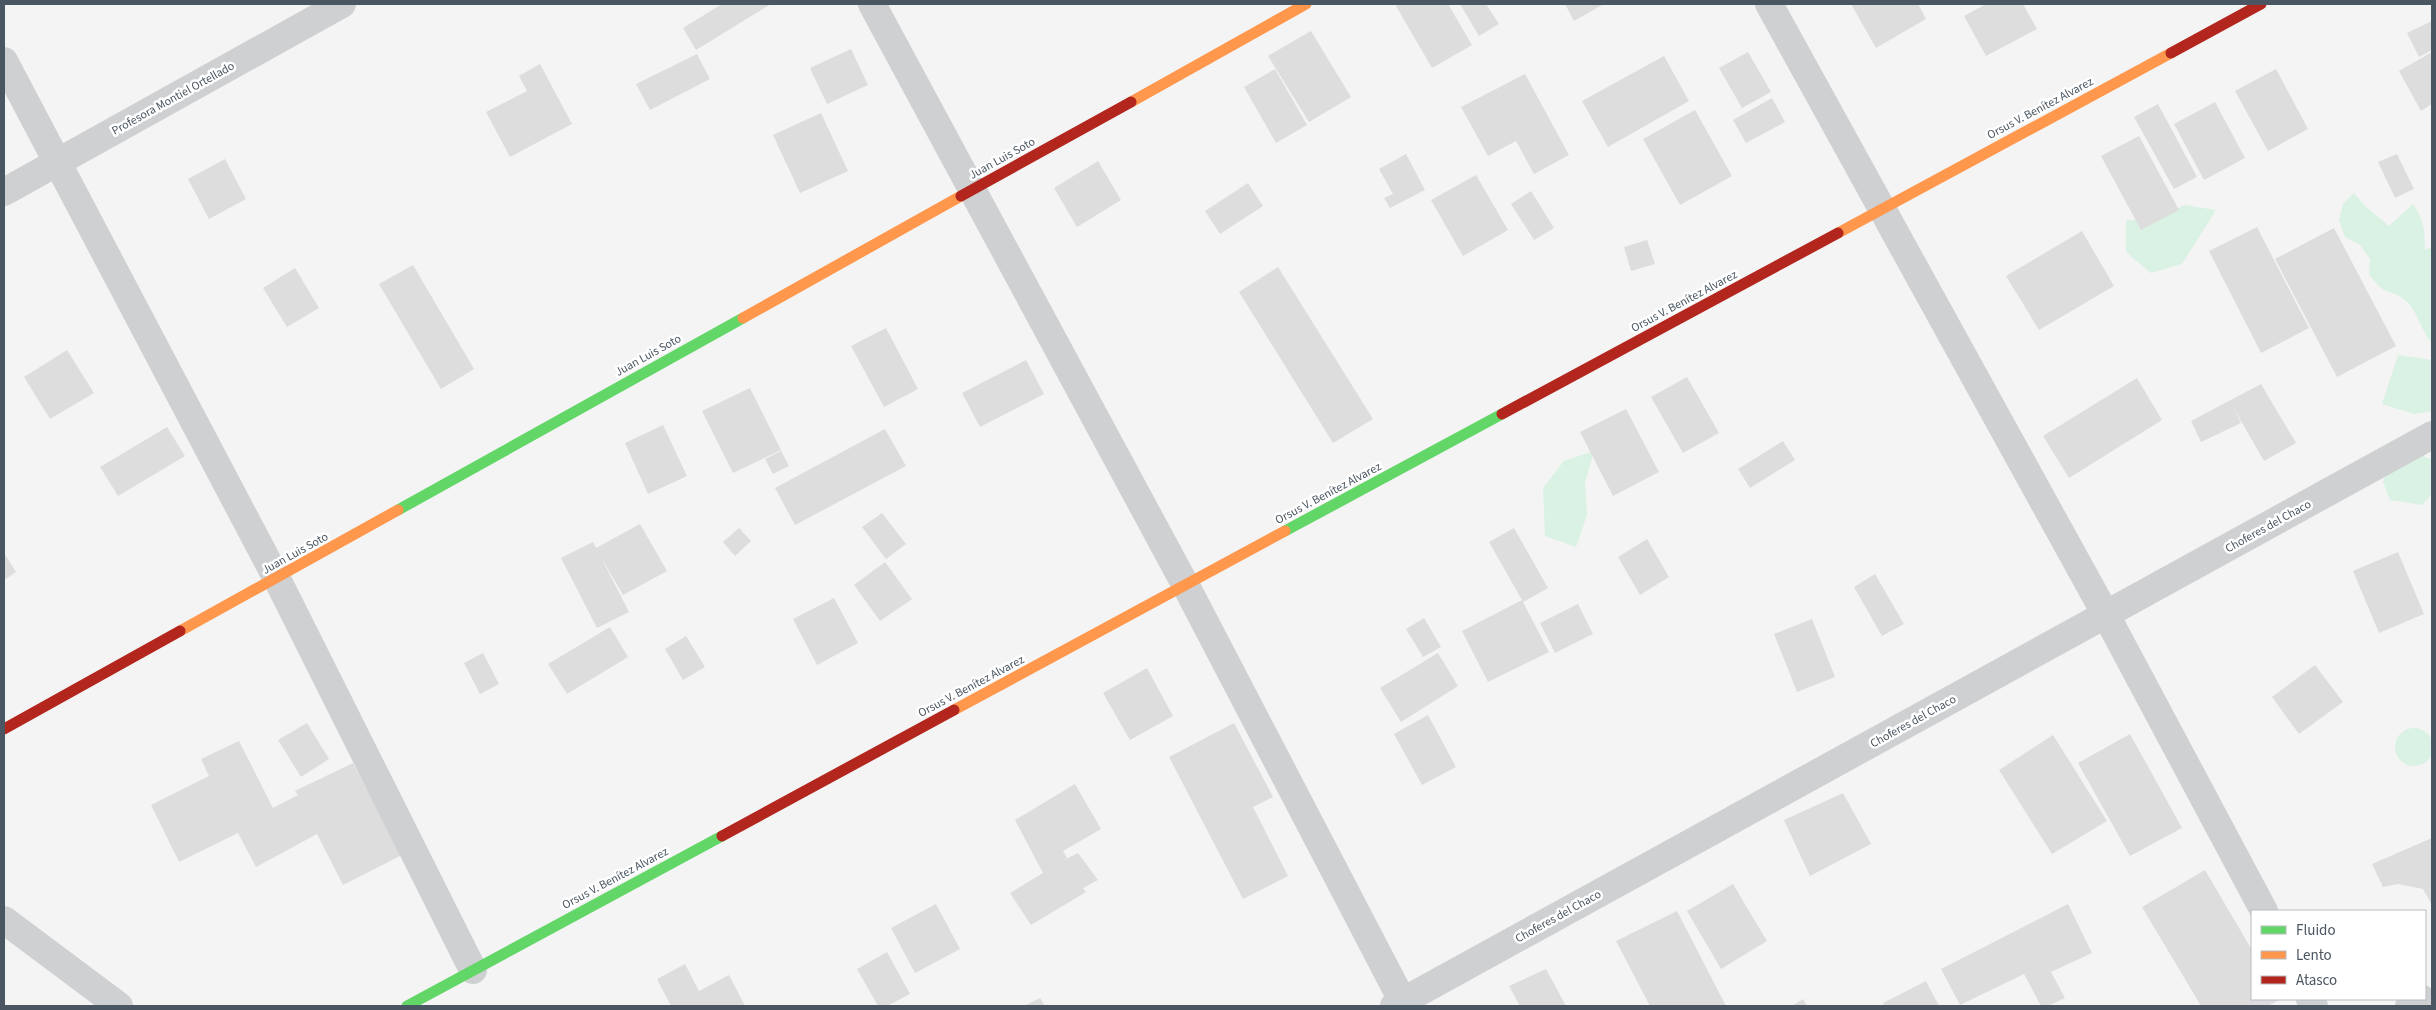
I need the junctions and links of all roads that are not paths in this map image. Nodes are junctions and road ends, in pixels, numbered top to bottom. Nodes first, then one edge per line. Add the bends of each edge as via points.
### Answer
1 (342, 4) edge
2 (872, 4) edge
3 (1306, 4) edge
4 (1769, 4) edge
5 (2261, 4) edge
6 (4, 61) edge
7 (56, 162) junction
8 (972, 190) junction
9 (4, 192) edge
10 (1882, 209) junction
11 (2432, 435) edge
12 (276, 579) junction
13 (1186, 586) junction
14 (2106, 615) junction
15 (4, 729) edge
16 (2263, 910) edge
17 (4, 920) edge
18 (473, 970) junction
19 (2420, 1000) edge
20 (1401, 1005) edge
21 (119, 1006) edge
22 (407, 1006) edge
23 (2409, 1006) edge

1 - 7 street, Profesora Montiel Ortellado
2 - 8 street
3 - 8 street, Juan Luis Soto
4 - 10 street
5 - 10 street, Orsus V. Benítez Alvarez
6 - 7 street
7 - 9 street, Profesora Montiel Ortellado
7 - 12 street
8 - 12 street, Juan Luis Soto
8 - 13 street
10 - 13 street, Orsus V. Benítez Alvarez
10 - 14 street
11 - 14 street, Choferes del Chaco
12 - 15 street, Juan Luis Soto
12 - 18 street
13 - 18 street, Orsus V. Benítez Alvarez
13 - 20 street
14 - 16 street
14 - 20 street, Choferes del Chaco
17 - 21 street
18 - 22 street, Orsus V. Benítez Alvarez
19 - 23 street

